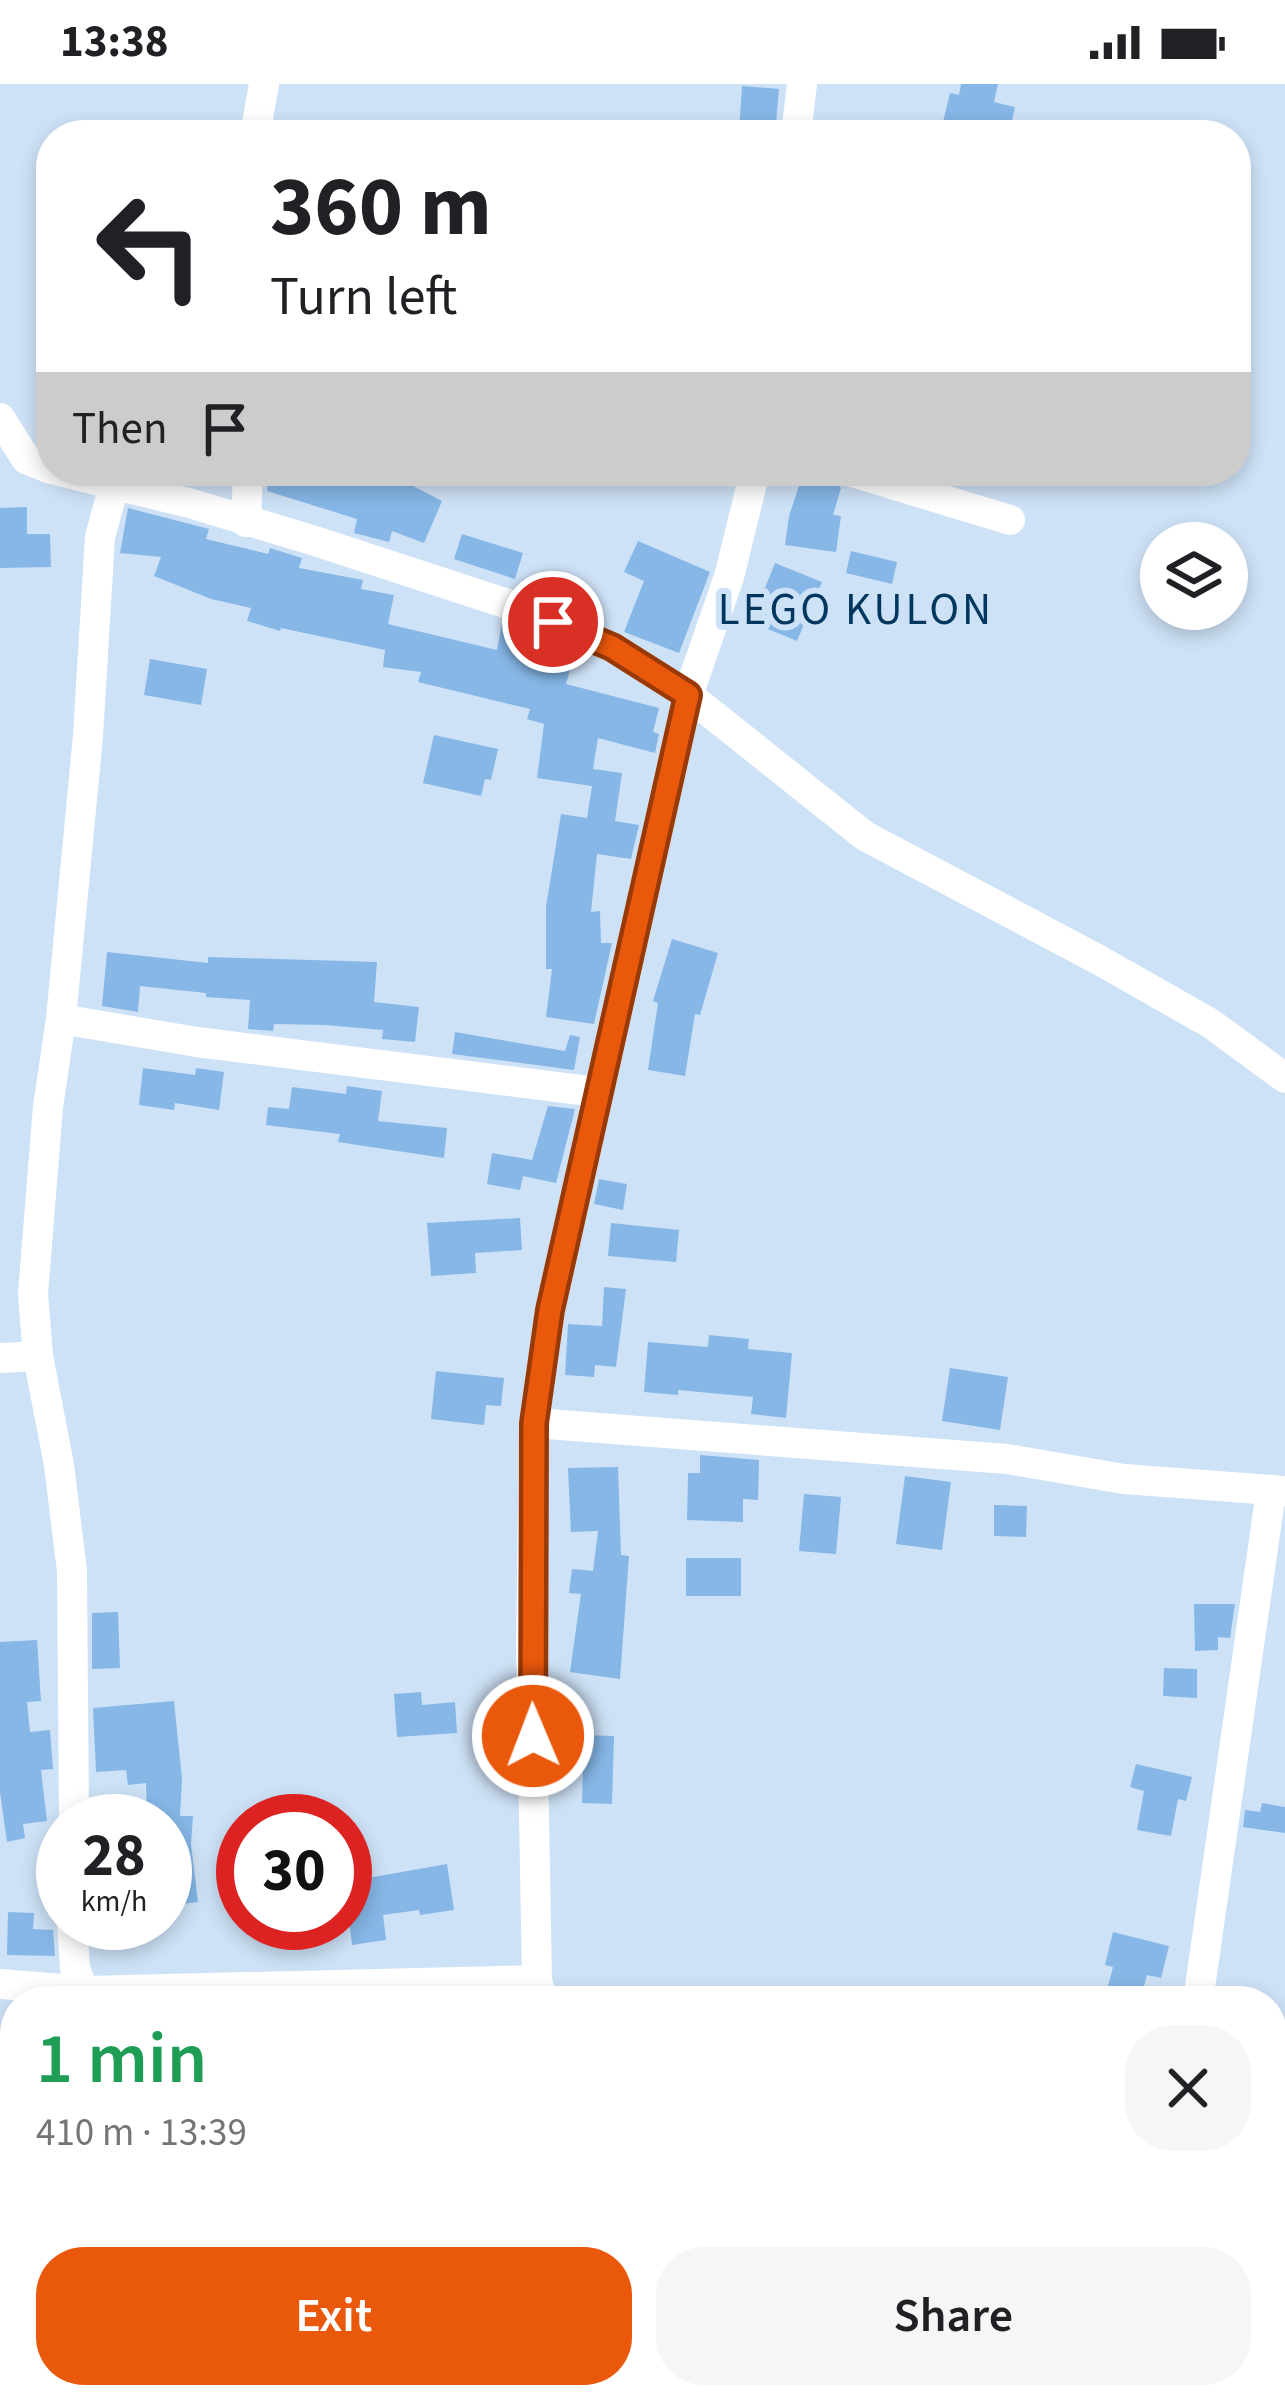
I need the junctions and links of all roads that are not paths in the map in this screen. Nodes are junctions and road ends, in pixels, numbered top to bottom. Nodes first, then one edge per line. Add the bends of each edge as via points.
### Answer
1 (264, 84) edge
2 (802, 84) edge
3 (258, 120) edge
4 (798, 120) edge
5 (0, 418) edge
6 (36, 463) edge
7 (113, 486) joint
8 (247, 486) edge
9 (751, 486) edge
10 (898, 486) edge
11 (1010, 520) dead end
12 (246, 522) junction
13 (688, 695) junction
14 (62, 1019) junction
15 (1285, 1078) edge
16 (597, 1092) junction
17 (38, 1356) junction
18 (0, 1358) edge
19 (534, 1423) junction
20 (1278, 1492) edge
21 (74, 1794) edge
22 (74, 1950) edge
23 (83, 1986) edge
24 (540, 1986) edge
25 (1200, 1986) edge

1 - 3 street
2 - 4 street
5 - 6 street
7 - 12 street
7 - 14 street via 98,558
8 - 12 street
9 - 13 street
10 - 11 street
12 - 13 street via 523,609 612,647
13 - 15 street via 865,836 1118,970
13 - 16 street
14 - 16 street
14 - 17 street via 35,1259
16 - 19 street
17 - 18 street
17 - 21 street via 72,1571
19 - 20 street via 1007,1459
19 - 24 street
20 - 25 street
22 - 23 street

